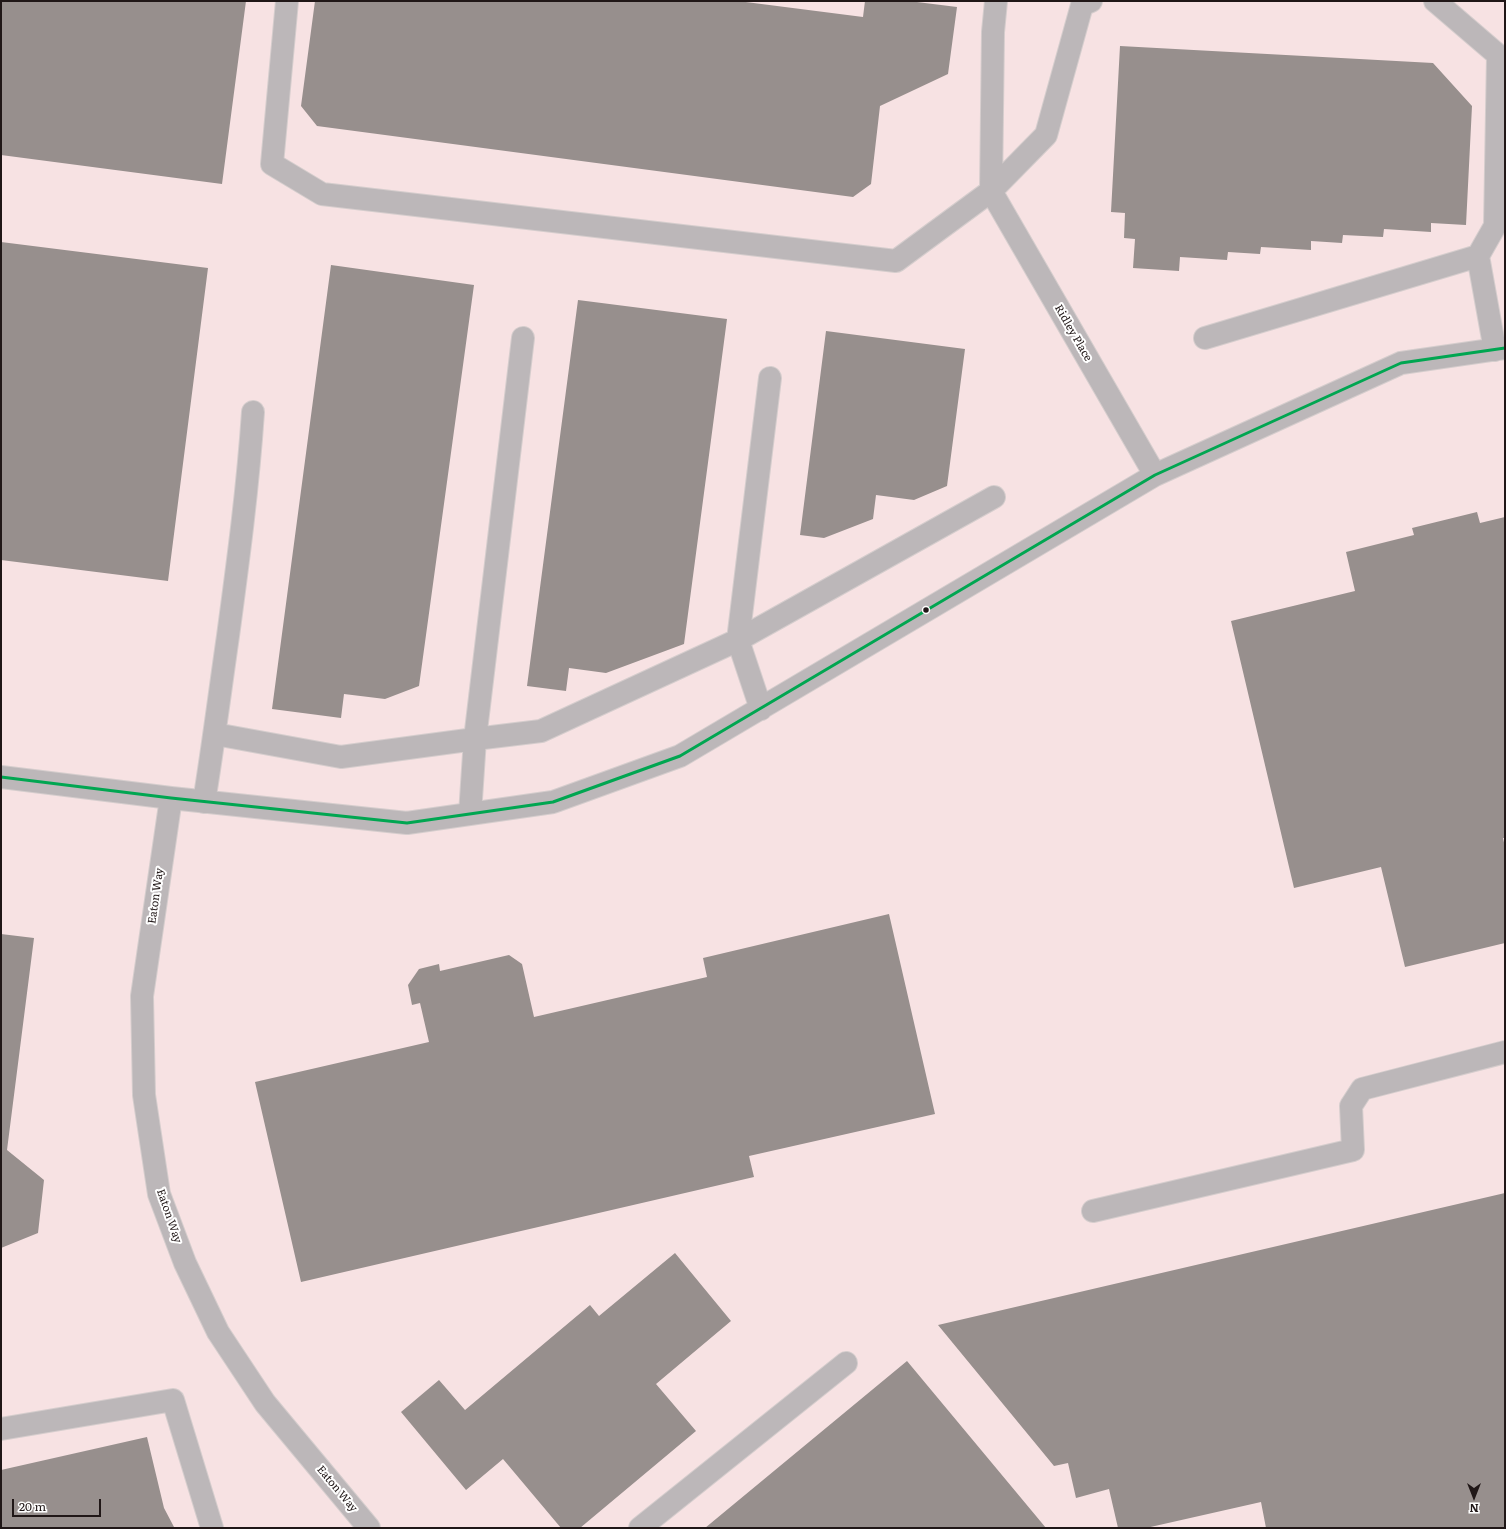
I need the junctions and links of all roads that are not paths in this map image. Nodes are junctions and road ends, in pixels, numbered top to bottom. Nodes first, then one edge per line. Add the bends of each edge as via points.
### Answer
1 (287, 1) edge
2 (996, 1) edge
3 (1435, 1) edge
4 (1085, 2) edge
5 (991, 191) junction
6 (1478, 256) junction
7 (523, 338) dead end
8 (1205, 338) dead end
9 (1500, 349) edge
10 (770, 378) dead end
11 (253, 412) dead end
12 (1155, 474) junction
13 (994, 497) dead end
14 (738, 640) junction
15 (761, 709) junction
16 (214, 734) junction
17 (475, 739) junction
18 (1, 777) edge
19 (170, 798) junction
20 (204, 802) junction
21 (470, 814) junction
22 (1505, 1052) edge
23 (1093, 1211) dead end
24 (846, 1363) dead end
25 (1, 1429) edge
26 (212, 1528) edge
27 (369, 1528) edge
28 (640, 1528) edge

1 - 5 street via 272,164 322,194 896,261
2 - 5 street via 993,32
3 - 6 street via 1498,54 1495,226
4 - 5 street via 1046,135
5 - 12 street, Ridley Place
6 - 8 street
6 - 9 street
7 - 17 street
9 - 12 street via 1401,363
10 - 14 street
11 - 16 street via 235,585
12 - 15 street
13 - 14 street
14 - 15 street
14 - 17 street via 541,732
15 - 21 street via 680,756 552,802
16 - 17 street via 341,757
16 - 20 street
17 - 21 street
18 - 19 street
19 - 20 street
19 - 27 street, Eaton Way via 142,996 144,1095 159,1194 185,1263 218,1332 265,1403
20 - 21 street via 406,823
22 - 23 street via 1362,1089 1351,1106 1353,1150
24 - 28 street
25 - 26 street via 173,1400

